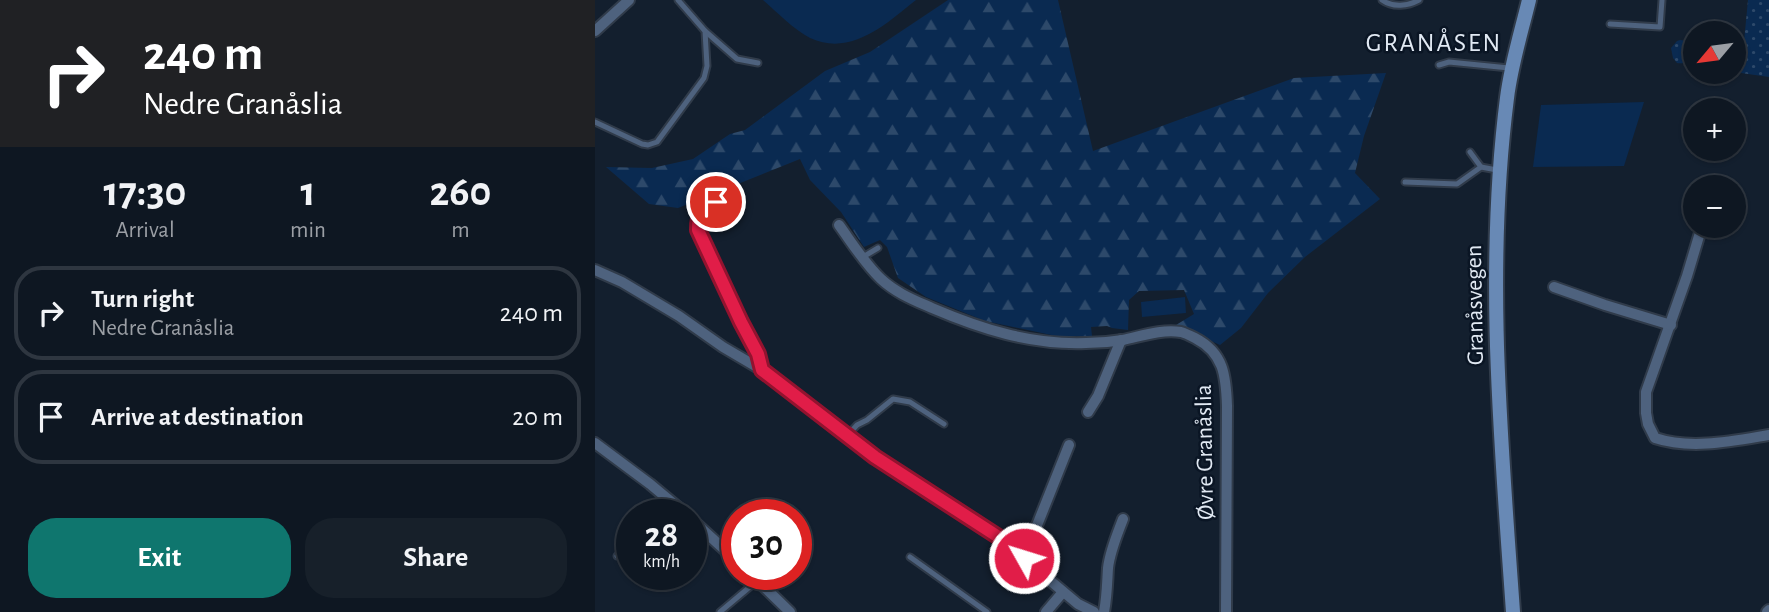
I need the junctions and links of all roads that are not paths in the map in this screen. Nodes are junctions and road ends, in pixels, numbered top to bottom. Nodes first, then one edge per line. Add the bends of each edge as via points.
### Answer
1 (629, 0) edge
2 (678, 0) edge
3 (1382, 0) edge
4 (1419, 0) edge
5 (1529, 0) edge
6 (1662, 0) edge
7 (1610, 24) dead end
8 (595, 31) edge
9 (705, 31) junction
10 (758, 63) dead end
11 (1439, 65) dead end
12 (1512, 68) junction
13 (595, 122) edge
14 (1470, 152) dead end
15 (1481, 167) junction
16 (1500, 170) junction
17 (1405, 182) dead end
18 (716, 202) dead end
19 (839, 225) dead end
20 (1698, 238) edge
21 (878, 248) dead end
22 (863, 257) junction
23 (595, 270) edge
24 (1554, 287) dead end
25 (1671, 325) junction
26 (1121, 340) junction
27 (762, 370) junction
28 (1089, 412) dead end
29 (944, 424) dead end
30 (1769, 435) edge
31 (847, 436) junction
32 (595, 443) edge
33 (1069, 445) dead end
34 (668, 499) edge
35 (1123, 519) dead end
36 (707, 534) edge
37 (721, 546) edge
38 (910, 557) dead end
39 (1024, 558) junction
40 (741, 590) edge
41 (767, 590) edge
42 (1063, 592) junction
43 (720, 612) edge
44 (790, 612) edge
45 (987, 612) edge
46 (1046, 612) edge
47 (1094, 612) edge
48 (1104, 612) edge
49 (1226, 612) edge
50 (1513, 612) edge

1 - 8 street
2 - 9 lane
3 - 4 lane via 1402,5
5 - 12 street, Granåsvegen
6 - 7 lane via 1660,27
9 - 10 lane via 737,59
9 - 13 lane via 706,74 657,142 642,144
11 - 12 lane
12 - 16 street, Granåsvegen
14 - 15 lane
15 - 16 lane
15 - 17 lane via 1457,184
16 - 50 street, Granåsvegen via 1496,311
18 - 27 lane via 698,217 698,230
19 - 22 street, Øvre Granåslia
20 - 25 street
21 - 22 lane
22 - 26 street, Øvre Granåslia via 897,292 970,324 1049,342
23 - 27 street via 622,282
24 - 25 street
25 - 30 street via 1646,392 1648,424 1655,438 1699,443
26 - 28 street
26 - 49 street, Øvre Granåslia via 1154,332 1182,332 1203,342 1226,376
27 - 31 street
29 - 31 lane via 910,402 893,399
31 - 39 street
32 - 34 street
33 - 39 street
35 - 48 street via 1112,545
36 - 37 street
38 - 45 lane
39 - 42 street
40 - 43 lane
41 - 44 street
42 - 46 street
42 - 47 street

